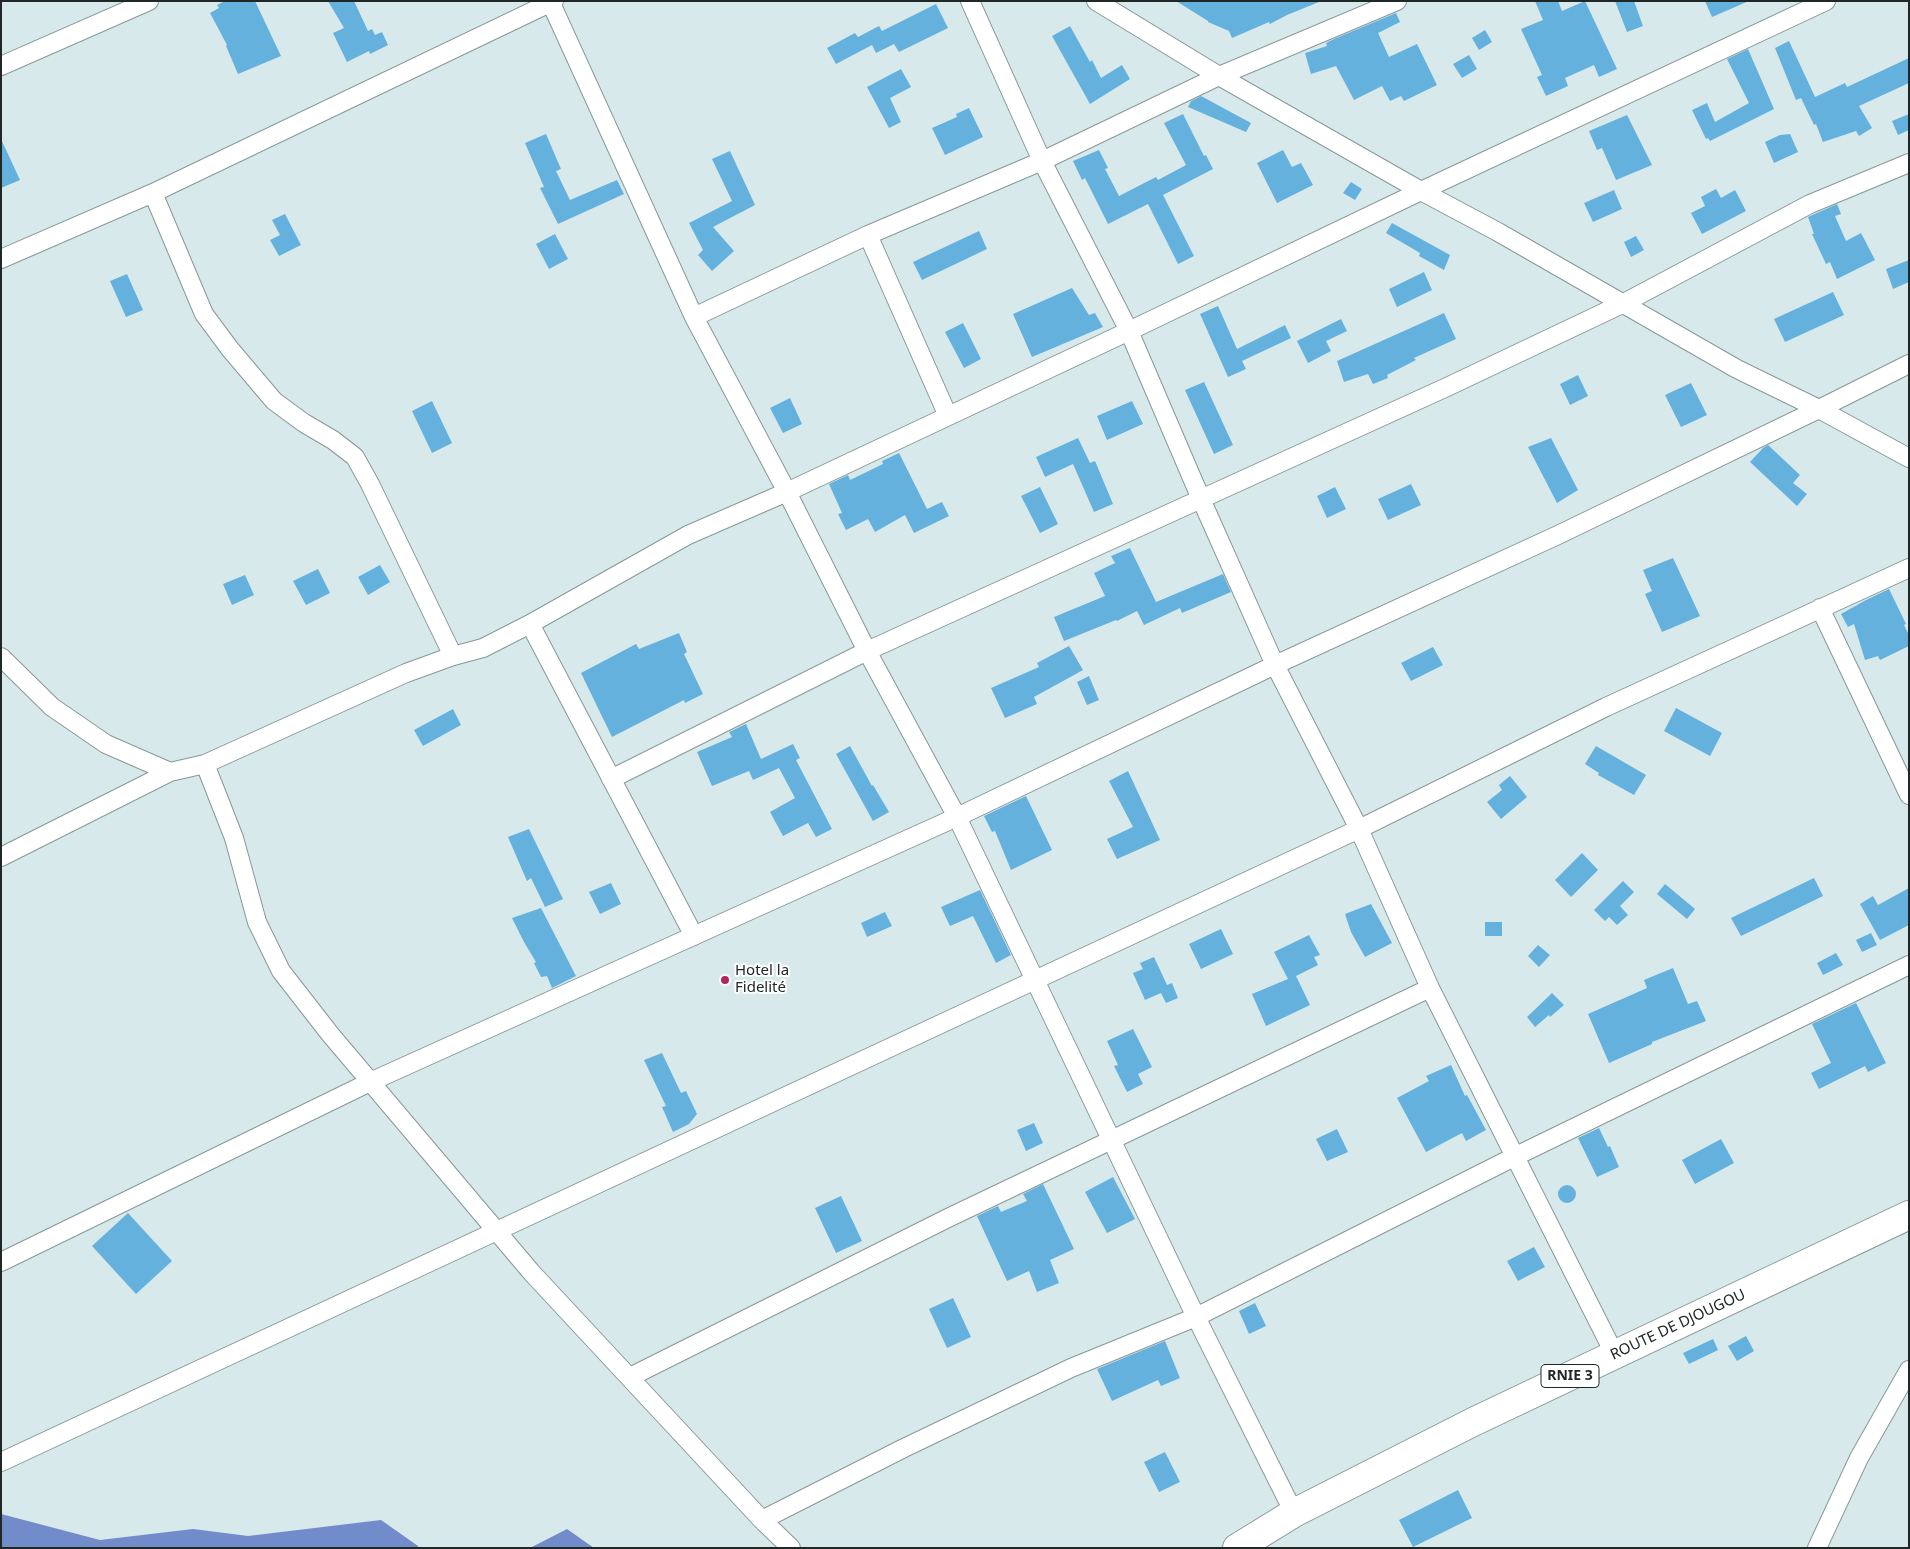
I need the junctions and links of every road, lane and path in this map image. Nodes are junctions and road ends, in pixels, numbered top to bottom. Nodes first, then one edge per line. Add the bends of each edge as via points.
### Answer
1 (149, 1) edge
2 (970, 1) edge
3 (1096, 1) edge
4 (1397, 1) edge
5 (1826, 1) edge
6 (551, 2) edge
7 (1, 66) edge
8 (1219, 76) junction
9 (1042, 161) junction
10 (1909, 163) edge
11 (1421, 191) junction
12 (153, 193) junction
13 (868, 235) junction
14 (1, 259) edge
15 (1622, 304) junction
16 (694, 317) junction
17 (1129, 331) junction
18 (1909, 364) edge
19 (1819, 409) junction
20 (948, 416) junction
21 (1909, 458) edge
22 (787, 492) junction
23 (1201, 499) junction
24 (1909, 568) edge
25 (1820, 608) junction
26 (530, 624) junction
27 (867, 652) junction
28 (453, 656) junction
29 (1, 657) edge
30 (1275, 665) junction
31 (205, 764) junction
32 (1903, 766) edge
33 (170, 772) junction
34 (611, 779) junction
35 (1909, 795) edge
36 (957, 816) junction
37 (1359, 829) junction
38 (1, 857) edge
39 (694, 936) junction
40 (1909, 965) edge
41 (1035, 980) junction
42 (1430, 988) junction
43 (370, 1082) junction
44 (1112, 1141) junction
45 (1514, 1157) junction
46 (1909, 1215) edge
47 (496, 1230) junction
48 (1, 1262) edge
49 (1196, 1317) junction
50 (1614, 1355) junction
51 (1909, 1370) edge
52 (630, 1377) junction
53 (1, 1462) edge
54 (1294, 1513) junction
55 (762, 1520) junction
56 (791, 1548) edge
57 (1237, 1548) edge
58 (1817, 1548) edge

1 - 7 street
2 - 9 street
3 - 8 street
4 - 8 street
5 - 11 street
6 - 12 street
6 - 16 street
8 - 9 street
8 - 11 street
9 - 13 street
9 - 17 street
10 - 15 street via 1810,204
11 - 15 street
11 - 17 street
12 - 14 street
12 - 28 street via 204,314 230,349 274,401 355,458
13 - 16 street
13 - 20 street
15 - 19 street via 1737,369
15 - 23 street
16 - 22 street
17 - 20 street
17 - 23 street
18 - 19 street
19 - 21 street
19 - 30 street via 1558,535
20 - 22 street
22 - 26 street via 688,535
22 - 27 street
23 - 27 street
23 - 30 street
24 - 25 street
25 - 32 street
25 - 37 street via 1606,707
26 - 28 street via 483,648
26 - 34 street
27 - 34 street
27 - 36 street
28 - 31 street via 406,672
29 - 33 street via 52,707 106,744
30 - 36 street
30 - 37 street
31 - 33 street
31 - 43 street via 234,838 258,922 281,970
32 - 35 street
33 - 38 street
34 - 39 street
36 - 39 street
36 - 41 street
37 - 41 street
37 - 42 street
39 - 43 street
40 - 45 street
41 - 44 street
41 - 47 street
42 - 44 street
42 - 45 street
43 - 47 street
43 - 48 street
44 - 49 street
44 - 52 street via 950,1217
45 - 49 street
45 - 50 street
46 - 50 highway, ROUTE DE DJOUGOU / RNIE 3
47 - 52 street
47 - 53 street
49 - 54 street
49 - 55 street via 1072,1368
50 - 54 highway, ROUTE DE DJOUGOU / RNIE 3
51 - 58 street via 1859,1458
52 - 55 street
54 - 57 highway, ROUTE DE DJOUGOU / RNIE 3
55 - 56 street

